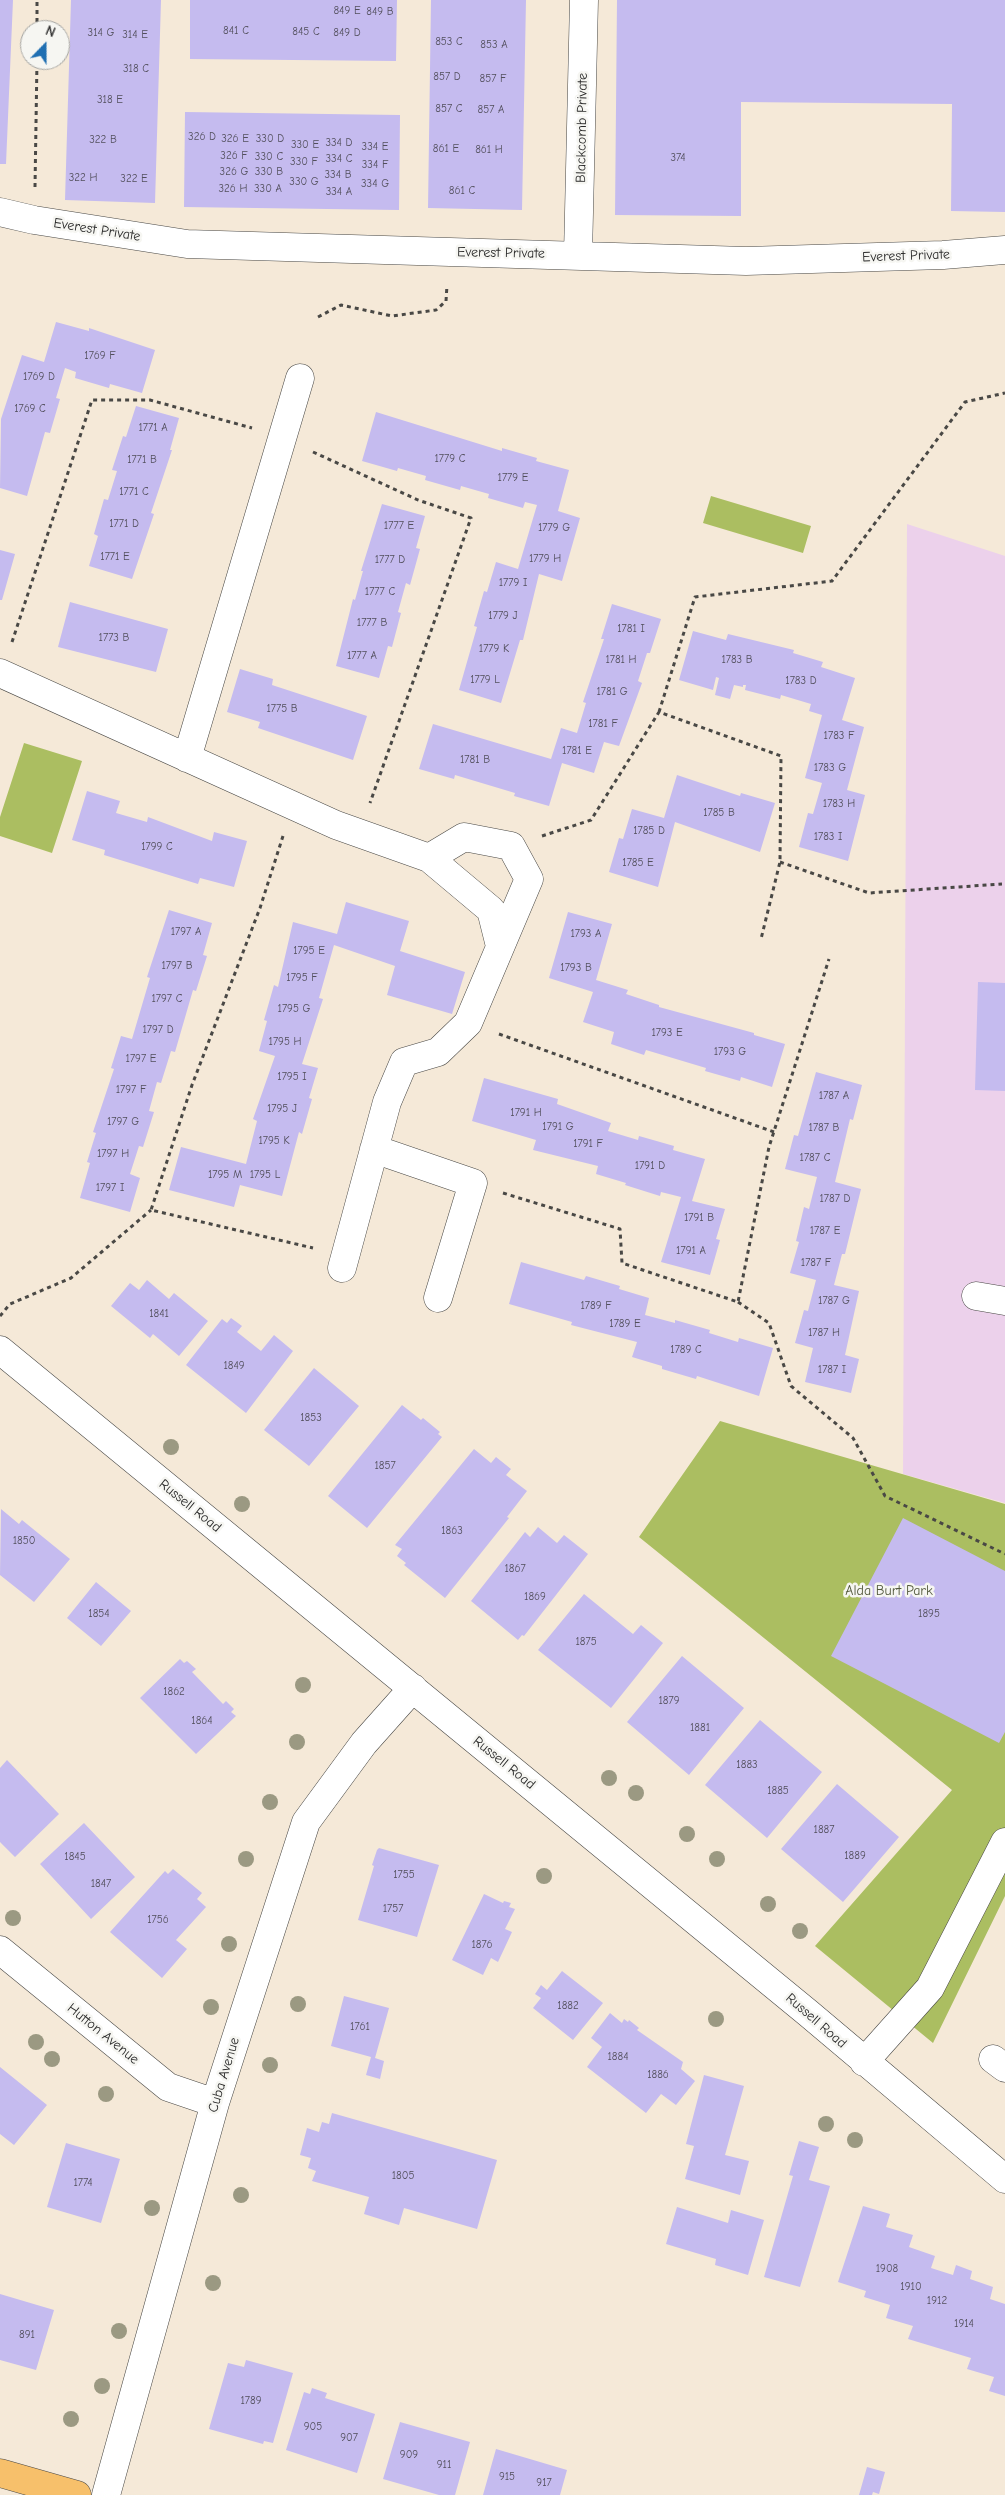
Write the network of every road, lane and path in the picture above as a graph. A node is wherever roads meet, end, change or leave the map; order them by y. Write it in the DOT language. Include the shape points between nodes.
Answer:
graph roads {
  1 [pos="37,0"];
  2 [pos="584,0"];
  3 [pos="37,20"];
  4 [pos="37,70"];
  5 [pos="0,212"];
  6 [pos="34,220"];
  7 [pos="1005,250"];
  8 [pos="448,252"];
  9 [pos="578,255"];
  10 [pos="318,316"];
  11 [pos="300,378"];
  12 [pos="1005,393"];
  13 [pos="282,437"];
  14 [pos="1,673"];
  15 [pos="659,712"];
  16 [pos="187,758"];
  17 [pos="293,806"];
  18 [pos="359,833"];
  19 [pos="510,846"];
  20 [pos="429,858"];
  21 [pos="780,862"];
  22 [pos="1002,884"];
  23 [pos="761,939"];
  24 [pos="500,946"];
  25 [pos="829,960"];
  26 [pos="468,1023"];
  27 [pos="774,1132"];
  28 [pos="374,1149"];
  29 [pos="473,1183"];
  30 [pos="151,1210"];
  31 [pos="344,1262"];
  32 [pos="976,1296"];
  33 [pos="438,1298"];
  34 [pos="1005,1301"];
  35 [pos="738,1302"];
  36 [pos="0,1316"];
  37 [pos="0,1350"];
  38 [pos="1005,1554"];
  39 [pos="413,1688"];
  40 [pos="1005,1842"];
  41 [pos="0,1950"];
  42 [pos="864,2062"];
  43 [pos="215,2104"];
  44 [pos="1005,2179"];
  45 [pos="0,2473"];
  46 [pos="77,2495"];
  47 [pos="106,2495"];
  1 -- 3 [label="path"];
  2 -- 9 [label="street, Blackcomb Private"];
  4 -- 6 [label="path"];
  5 -- 6 [label="street, Everest Private"];
  6 -- 8 [label="street, Everest Private" via="187,244"];
  7 -- 9 [label="street, Everest Private" via="746,261"];
  8 -- 9 [label="street, Everest Private"];
  8 -- 10 [label="path" via="446,301 436,310 392,316 341,306"];
  11 -- 13 [label="street"];
  12 -- 15 [label="path" via="965,402 832,582 695,597"];
  13 -- 14 [label="path" via="150,400 92,400"];
  13 -- 16 [label="street"];
  13 -- 18 [label="path" via="418,500 471,518"];
  14 -- 16 [label="street"];
  15 -- 19 [label="path" via="591,820"];
  15 -- 21 [label="path" via="781,756"];
  16 -- 17 [label="street"];
  17 -- 18 [label="street"];
  17 -- 30 [label="path" via="260,908 192,1085"];
  18 -- 20 [label="street"];
  19 -- 20 [label="street" via="464,837"];
  19 -- 24 [label="street" via="529,879"];
  20 -- 24 [label="street" via="491,910"];
  21 -- 22 [label="path" via="869,893"];
  21 -- 23 [label="path"];
  24 -- 26 [label="street"];
  25 -- 27 [label="path"];
  26 -- 27 [label="path"];
  26 -- 28 [label="street" via="438,1052 404,1062 387,1102"];
  27 -- 35 [label="path"];
  28 -- 29 [label="street"];
  28 -- 31 [label="street"];
  29 -- 33 [label="street"];
  29 -- 35 [label="path" via="620,1229 622,1263"];
  30 -- 31 [label="path"];
  30 -- 36 [label="path" via="71,1278 10,1304"];
  32 -- 34 [label="street"];
  35 -- 38 [label="path" via="769,1323 791,1386 852,1438 885,1496"];
  37 -- 39 [label="street, Russell Road"];
  39 -- 42 [label="street, Russell Road"];
  39 -- 43 [label="street, Cuba Avenue" via="364,1743 306,1822"];
  40 -- 42 [label="street" via="930,1988"];
  41 -- 43 [label="street, Hutton Avenue" via="168,2087"];
  42 -- 44 [label="street, Russell Road"];
  43 -- 47 [label="street, Cuba Avenue"];
  45 -- 46 [label="main road"];
}
